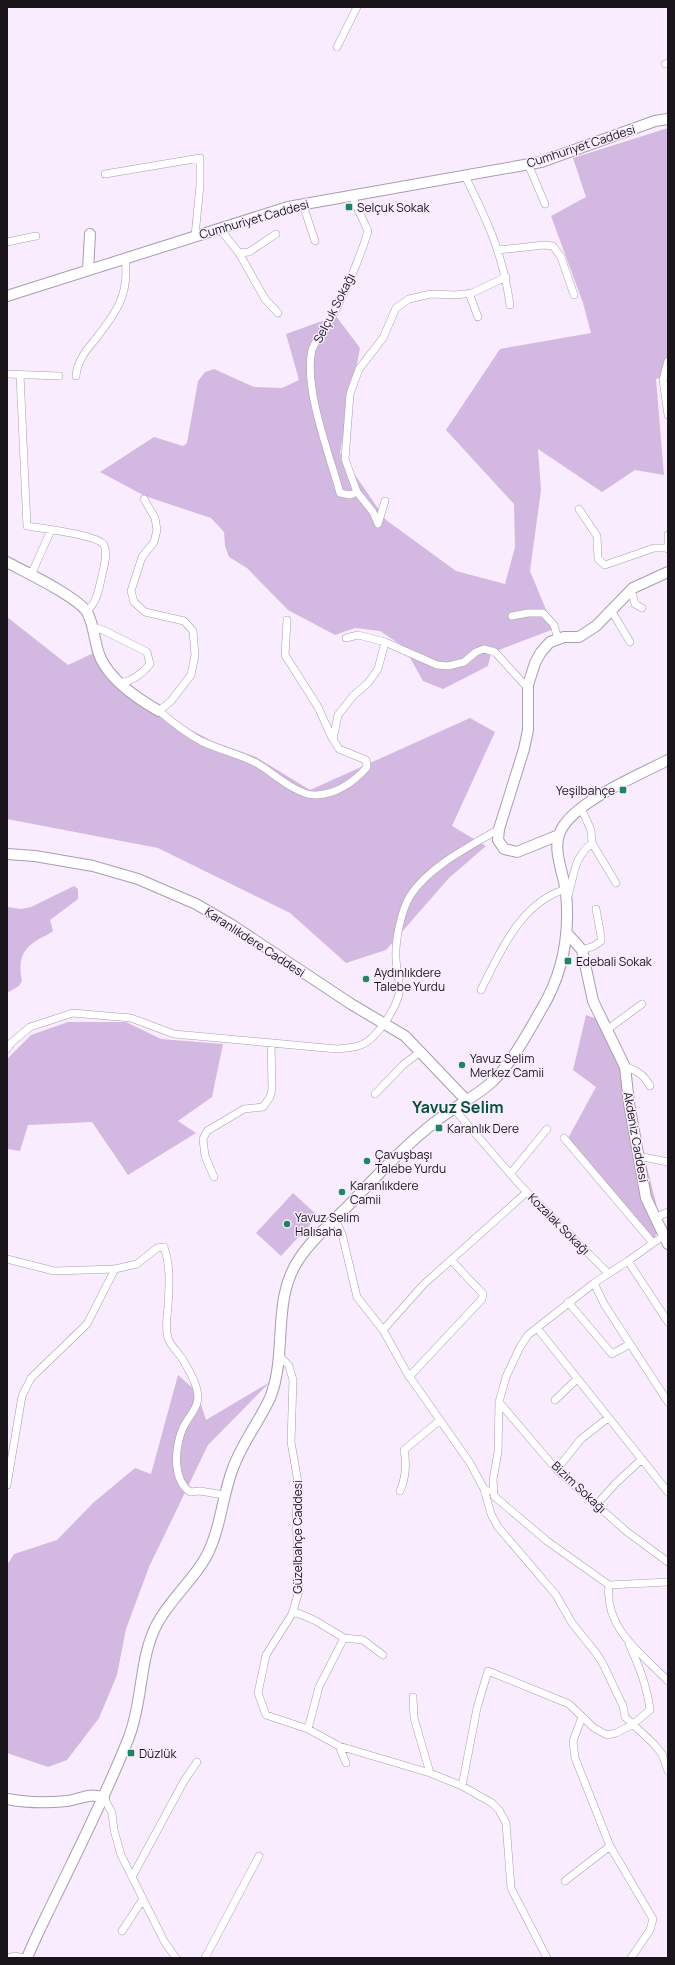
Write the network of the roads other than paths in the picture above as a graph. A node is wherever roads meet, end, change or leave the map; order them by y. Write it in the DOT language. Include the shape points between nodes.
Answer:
graph roads {
  1 [pos="357,7"];
  2 [pos="337,47"];
  3 [pos="668,119"];
  4 [pos="528,164"];
  5 [pos="105,174"];
  6 [pos="465,176"];
  7 [pos="352,196"];
  8 [pos="545,204"];
  9 [pos="303,205"];
  10 [pos="219,228"];
  11 [pos="90,234"];
  12 [pos="276,234"];
  13 [pos="36,236"];
  14 [pos="195,236"];
  15 [pos="315,240"];
  16 [pos="7,242"];
  17 [pos="498,250"];
  18 [pos="239,253"];
  19 [pos="125,258"];
  20 [pos="88,270"];
  21 [pos="506,277"];
  22 [pos="469,293"];
  23 [pos="574,294"];
  24 [pos="7,296"];
  25 [pos="510,305"];
  26 [pos="278,313"];
  27 [pos="478,317"];
  28 [pos="668,361"];
  29 [pos="7,374"];
  30 [pos="20,375"];
  31 [pos="666,375"];
  32 [pos="58,376"];
  33 [pos="76,376"];
  34 [pos="668,415"];
  35 [pos="357,492"];
  36 [pos="144,500"];
  37 [pos="385,501"];
  38 [pos="579,510"];
  39 [pos="51,530"];
  40 [pos="668,535"];
  41 [pos="668,548"];
  42 [pos="7,562"];
  43 [pos="668,572"];
  44 [pos="31,575"];
  45 [pos="631,590"];
  46 [pos="642,608"];
  47 [pos="611,610"];
  48 [pos="86,612"];
  49 [pos="512,616"];
  50 [pos="287,620"];
  51 [pos="92,628"];
  52 [pos="346,638"];
  53 [pos="558,639"];
  54 [pos="385,642"];
  55 [pos="630,642"];
  56 [pos="120,683"];
  57 [pos="528,686"];
  58 [pos="159,711"];
  59 [pos="333,738"];
  60 [pos="668,760"];
  61 [pos="581,808"];
  62 [pos="499,829"];
  63 [pos="559,835"];
  64 [pos="592,843"];
  65 [pos="7,854"];
  66 [pos="616,883"];
  67 [pos="566,894"];
  68 [pos="596,909"];
  69 [pos="566,932"];
  70 [pos="582,950"];
  71 [pos="480,990"];
  72 [pos="642,1004"];
  73 [pos="384,1022"];
  74 [pos="608,1029"];
  75 [pos="272,1043"];
  76 [pos="7,1049"];
  77 [pos="420,1052"];
  78 [pos="624,1067"];
  79 [pos="650,1086"];
  80 [pos="375,1094"];
  81 [pos="467,1101"];
  82 [pos="454,1109"];
  83 [pos="547,1129"];
  84 [pos="564,1138"];
  85 [pos="638,1156"];
  86 [pos="668,1162"];
  87 [pos="510,1174"];
  88 [pos="214,1177"];
  89 [pos="527,1192"];
  90 [pos="668,1212"];
  91 [pos="655,1218"];
  92 [pos="335,1219"];
  93 [pos="665,1240"];
  94 [pos="653,1243"];
  95 [pos="7,1259"];
  96 [pos="451,1260"];
  97 [pos="628,1261"];
  98 [pos="115,1269"];
  99 [pos="608,1274"];
  100 [pos="594,1282"];
  101 [pos="568,1302"];
  102 [pos="668,1322"];
  103 [pos="537,1328"];
  104 [pos="383,1330"];
  105 [pos="630,1344"];
  106 [pos="280,1356"];
  107 [pos="409,1377"];
  108 [pos="577,1379"];
  109 [pos="555,1400"];
  110 [pos="499,1402"];
  111 [pos="668,1402"];
  112 [pos="608,1418"];
  113 [pos="440,1420"];
  114 [pos="642,1459"];
  115 [pos="557,1469"];
  116 [pos="7,1485"];
  117 [pos="484,1489"];
  118 [pos="400,1491"];
  119 [pos="668,1492"];
  120 [pos="224,1495"];
  121 [pos="494,1496"];
  122 [pos="597,1504"];
  123 [pos="668,1562"];
  124 [pos="668,1582"];
  125 [pos="609,1585"];
  126 [pos="292,1614"];
  127 [pos="344,1638"];
  128 [pos="628,1640"];
  129 [pos="383,1655"];
  130 [pos="668,1681"];
  131 [pos="413,1697"];
  132 [pos="582,1717"];
  133 [pos="632,1725"];
  134 [pos="308,1729"];
  135 [pos="339,1746"];
  136 [pos="197,1762"];
  137 [pos="346,1763"];
  138 [pos="668,1770"];
  139 [pos="430,1773"];
  140 [pos="462,1786"];
  141 [pos="7,1798"];
  142 [pos="104,1798"];
  143 [pos="610,1846"];
  144 [pos="259,1856"];
  145 [pos="132,1877"];
  146 [pos="565,1881"];
  147 [pos="143,1899"];
  148 [pos="122,1931"];
  149 [pos="7,1958"];
  150 [pos="26,1958"];
  151 [pos="176,1958"];
  152 [pos="205,1958"];
  153 [pos="547,1958"];
  154 [pos="631,1958"];
  1 -- 2 [label="street"];
  3 -- 4 [label="street, Cumhuriyet Caddesi" via="655,121 541,162"];
  4 -- 6 [label="street, Cumhuriyet Caddesi"];
  4 -- 8 [label="street"];
  5 -- 14 [label="street" via="200,158"];
  6 -- 7 [label="street, Cumhuriyet Caddesi"];
  6 -- 17 [label="street"];
  7 -- 9 [label="street, Cumhuriyet Caddesi"];
  7 -- 35 [label="street, Selçuk Sokağı" via="368,232 330,321 313,350 310,374 340,493 350,495"];
  9 -- 10 [label="street, Cumhuriyet Caddesi" via="288,207"];
  9 -- 15 [label="street"];
  10 -- 14 [label="street, Cumhuriyet Caddesi"];
  10 -- 18 [label="street"];
  11 -- 20 [label="street"];
  12 -- 18 [label="street" via="249,252"];
  13 -- 16 [label="street"];
  14 -- 19 [label="street, Cumhuriyet Caddesi"];
  17 -- 21 [label="street"];
  17 -- 23 [label="street" via="553,246 561,257"];
  18 -- 26 [label="street" via="266,299"];
  19 -- 20 [label="street, Cumhuriyet Caddesi"];
  19 -- 33 [label="street" via="127,274 123,297 112,319 76,366"];
  20 -- 24 [label="street, Cumhuriyet Caddesi"];
  21 -- 22 [label="street"];
  21 -- 25 [label="street"];
  22 -- 27 [label="street"];
  22 -- 35 [label="street" via="431,294 409,299 396,308 383,338 358,369 350,394 344,459"];
  28 -- 31 [label="street"];
  29 -- 30 [label="street"];
  30 -- 32 [label="street"];
  30 -- 39 [label="street" via="27,526"];
  31 -- 34 [label="street"];
  35 -- 37 [label="street" via="378,524"];
  36 -- 58 [label="street" via="155,518 157,530 154,542 139,564 131,591 134,602 145,612 184,621 193,631 195,655 191,675 171,701"];
  38 -- 41 [label="street" via="597,536 598,559 606,565 654,548"];
  39 -- 44 [label="street"];
  39 -- 48 [label="street" via="86,536 101,541 105,546 106,555 94,605"];
  40 -- 41 [label="street"];
  42 -- 44 [label="street"];
  43 -- 45 [label="street"];
  44 -- 48 [label="street" via="63,592"];
  45 -- 46 [label="street" via="635,604"];
  45 -- 47 [label="street"];
  47 -- 53 [label="street" via="596,626 579,637"];
  47 -- 55 [label="street"];
  48 -- 51 [label="street"];
  49 -- 53 [label="street" via="543,613 554,624"];
  50 -- 59 [label="street" via="285,655 318,707"];
  51 -- 56 [label="street" via="101,659"];
  51 -- 56 [label="street" via="103,630 147,652 150,664 144,671 128,682"];
  52 -- 54 [label="street" via="358,635"];
  53 -- 57 [label="street" via="550,642 541,652"];
  54 -- 57 [label="street" via="437,665 448,666 464,662 484,649 495,652"];
  54 -- 59 [label="street" via="378,669 338,715"];
  56 -- 58 [label="street"];
  57 -- 62 [label="street" via="528,730"];
  58 -- 59 [label="street" via="174,724 202,741 257,763 305,794 336,792 358,778 368,767 366,760 339,749"];
  60 -- 61 [label="street"];
  61 -- 63 [label="street" via="566,822"];
  61 -- 64 [label="street" via="591,830"];
  62 -- 63 [label="street" via="498,840 504,848 517,852"];
  62 -- 73 [label="street" via="424,877 409,897 398,931 396,957 399,994"];
  63 -- 67 [label="street" via="558,854"];
  64 -- 66 [label="street"];
  64 -- 67 [label="street" via="582,852"];
  65 -- 73 [label="street, Karanlıkdere Caddesi" via="93,866 138,879 179,896 232,925 351,1004"];
  67 -- 69 [label="street"];
  67 -- 71 [label="street" via="553,893 527,914 511,933"];
  68 -- 70 [label="street" via="601,941"];
  69 -- 70 [label="street"];
  69 -- 81 [label="street" via="561,965 543,1006 502,1070"];
  70 -- 74 [label="street, Akdeniz Caddesi" via="593,1001"];
  72 -- 74 [label="street"];
  73 -- 75 [label="street" via="375,1035 360,1046 337,1048"];
  73 -- 77 [label="street, Karanlıkdere Caddesi" via="405,1036"];
  74 -- 78 [label="street, Akdeniz Caddesi"];
  75 -- 76 [label="street" via="174,1034 131,1018 73,1013 30,1027"];
  75 -- 88 [label="street" via="270,1097 263,1106 244,1109 207,1131 203,1139 205,1156"];
  77 -- 80 [label="street" via="403,1065"];
  77 -- 81 [label="street, Karanlıkdere Caddesi"];
  78 -- 79 [label="street" via="645,1076"];
  78 -- 85 [label="street, Akdeniz Caddesi"];
  81 -- 82 [label="street"];
  82 -- 87 [label="street, Kozalak Sokağı"];
  82 -- 92 [label="street" via="418,1136"];
  83 -- 87 [label="street"];
  84 -- 94 [label="street"];
  85 -- 86 [label="street"];
  85 -- 91 [label="street, Akdeniz Caddesi" via="646,1198"];
  87 -- 89 [label="street, Kozalak Sokağı"];
  89 -- 96 [label="street"];
  89 -- 99 [label="street, Kozalak Sokağı"];
  90 -- 91 [label="street"];
  91 -- 93 [label="street, Akdeniz Caddesi"];
  92 -- 104 [label="street" via="342,1234 357,1297"];
  92 -- 106 [label="street" via="305,1251 287,1282"];
  93 -- 94 [label="street"];
  94 -- 97 [label="street"];
  95 -- 98 [label="street" via="54,1271"];
  96 -- 104 [label="street" via="423,1284"];
  96 -- 107 [label="street" via="482,1294 482,1299"];
  97 -- 99 [label="street"];
  97 -- 102 [label="street"];
  98 -- 116 [label="street" via="87,1324 31,1378 22,1396"];
  98 -- 120 [label="street" via="137,1264 157,1248 164,1247 170,1271 168,1338 198,1390 198,1402 182,1429 177,1448 178,1474 184,1487 190,1492"];
  99 -- 100 [label="street"];
  100 -- 101 [label="street"];
  100 -- 105 [label="street" via="604,1304"];
  101 -- 103 [label="street"];
  101 -- 105 [label="street" via="612,1354"];
  103 -- 108 [label="street"];
  103 -- 110 [label="street" via="528,1335 520,1348 506,1377"];
  104 -- 107 [label="street"];
  105 -- 111 [label="street"];
  106 -- 120 [label="street" via="270,1397 238,1454"];
  106 -- 126 [label="street, Güzelbahçe Caddesi" via="289,1366 293,1380 291,1442 299,1488 296,1514 299,1591"];
  107 -- 113 [label="street"];
  108 -- 109 [label="street"];
  108 -- 112 [label="street"];
  110 -- 115 [label="street, Bizim Sokağı"];
  110 -- 121 [label="street"];
  112 -- 114 [label="street"];
  112 -- 115 [label="street" via="581,1439"];
  113 -- 117 [label="street" via="470,1463"];
  113 -- 118 [label="street" via="404,1450 406,1464"];
  114 -- 119 [label="street"];
  114 -- 122 [label="street"];
  115 -- 122 [label="street, Bizim Sokağı"];
  117 -- 121 [label="street"];
  117 -- 133 [label="street" via="498,1528 556,1595 572,1623 596,1653 616,1690 625,1717"];
  120 -- 142 [label="street" via="206,1558 163,1612 151,1636 132,1727"];
  121 -- 125 [label="street" via="547,1541"];
  122 -- 123 [label="street, Bizim Sokağı" via="626,1532"];
  124 -- 125 [label="street"];
  125 -- 128 [label="street" via="608,1595 614,1622"];
  126 -- 127 [label="street" via="298,1613 316,1621"];
  126 -- 134 [label="street, Güzelbahçe Caddesi" via="266,1656 258,1693 266,1715"];
  127 -- 129 [label="street" via="363,1640"];
  127 -- 134 [label="street" via="320,1687"];
  128 -- 130 [label="street"];
  128 -- 133 [label="street" via="643,1675 650,1710"];
  131 -- 139 [label="street" via="414,1718"];
  132 -- 133 [label="street" via="607,1735"];
  132 -- 140 [label="street" via="569,1704 488,1671 477,1708"];
  132 -- 143 [label="street" via="573,1741 573,1753"];
  133 -- 138 [label="street" via="654,1744 662,1754"];
  134 -- 135 [label="street"];
  135 -- 137 [label="street"];
  135 -- 139 [label="street"];
  136 -- 145 [label="street"];
  139 -- 140 [label="street"];
  140 -- 153 [label="street" via="492,1803 503,1816 507,1830 511,1888"];
  141 -- 142 [label="street" via="29,1803 68,1800 95,1794"];
  142 -- 145 [label="street" via="112,1813 121,1855"];
  142 -- 150 [label="street"];
  143 -- 146 [label="street"];
  143 -- 154 [label="street" via="653,1919 650,1930"];
  144 -- 152 [label="street"];
  145 -- 147 [label="street"];
  147 -- 148 [label="street"];
  147 -- 151 [label="street" via="164,1941"];
  149 -- 150 [label="street"];
}
